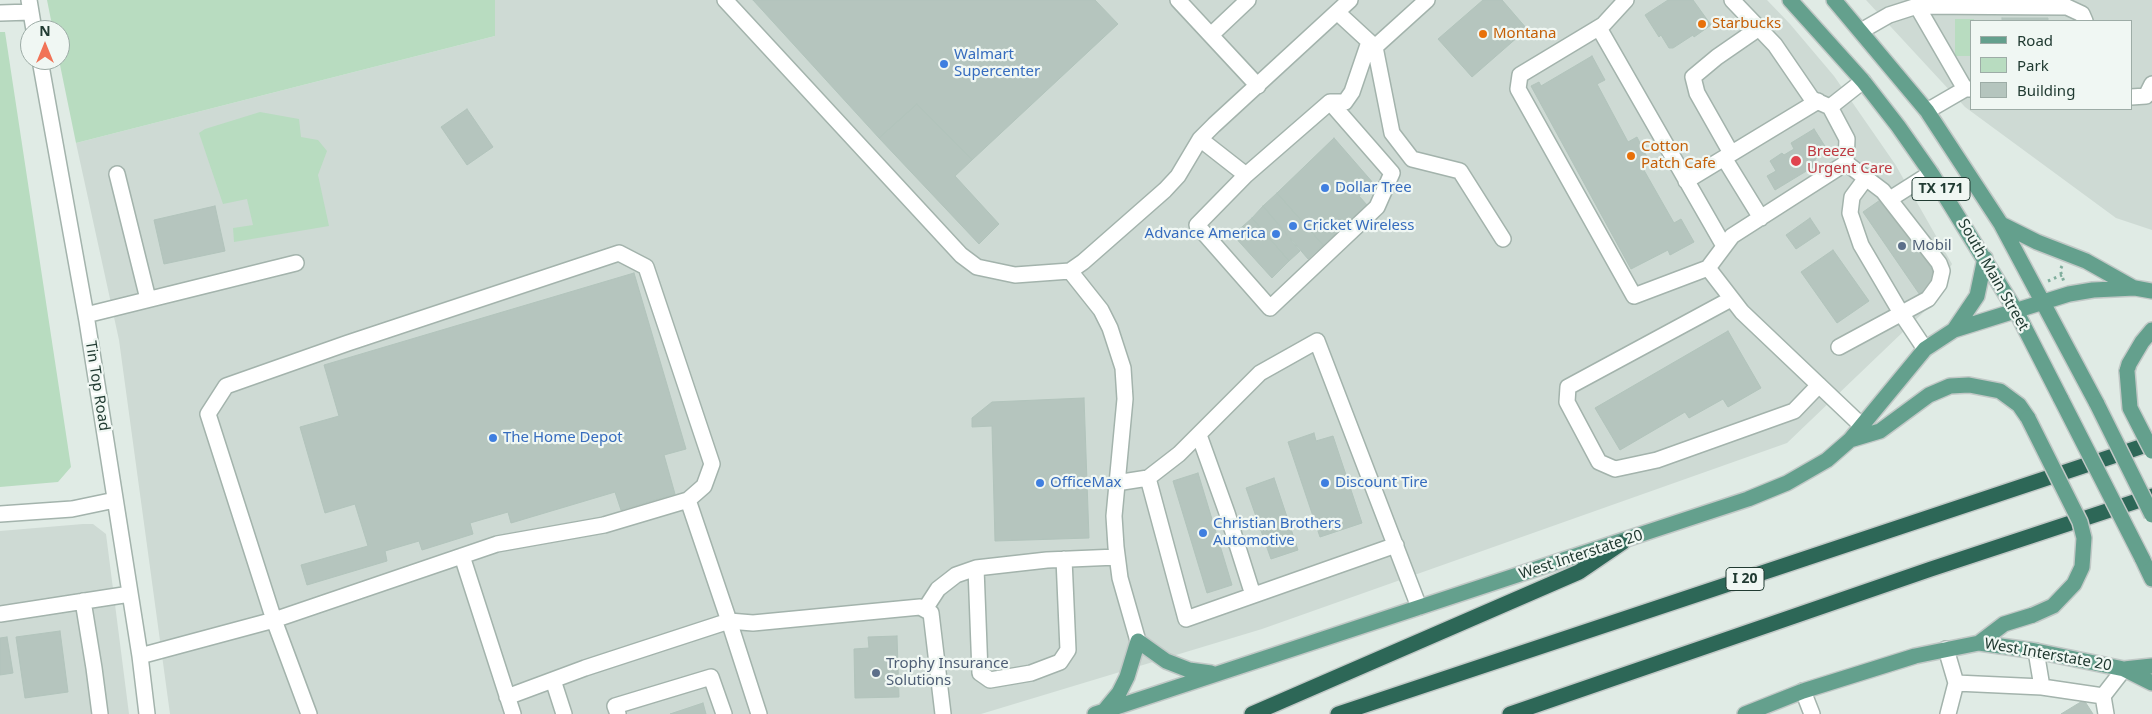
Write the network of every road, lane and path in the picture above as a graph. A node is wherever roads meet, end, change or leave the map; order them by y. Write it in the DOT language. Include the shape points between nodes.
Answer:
graph roads {
  1 [pos="725,0"];
  2 [pos="1178,0"];
  3 [pos="1248,0"];
  4 [pos="1350,0"];
  5 [pos="1427,0"];
  6 [pos="1626,0"];
  7 [pos="1732,0"];
  8 [pos="1790,0"];
  9 [pos="1834,0"];
  10 [pos="30,6"];
  11 [pos="1917,6"];
  12 [pos="1937,6"];
  13 [pos="1337,12"];
  14 [pos="0,13"];
  15 [pos="32,20"];
  16 [pos="2072,20"];
  17 [pos="2085,20"];
  18 [pos="1599,28"];
  19 [pos="1760,28"];
  20 [pos="1861,31"];
  21 [pos="1211,35"];
  22 [pos="1372,45"];
  23 [pos="42,70"];
  24 [pos="1863,81"];
  25 [pos="1258,86"];
  26 [pos="1968,89"];
  27 [pos="2150,94"];
  28 [pos="2132,97"];
  29 [pos="1330,102"];
  30 [pos="1824,104"];
  31 [pos="1927,110"];
  32 [pos="1200,139"];
  33 [pos="1728,156"];
  34 [pos="1846,163"];
  35 [pos="1931,173"];
  36 [pos="117,174"];
  37 [pos="1246,175"];
  38 [pos="1866,178"];
  39 [pos="1686,181"];
  40 [pos="1890,199"];
  41 [pos="1761,218"];
  42 [pos="2001,224"];
  43 [pos="1503,238"];
  44 [pos="1724,246"];
  45 [pos="1985,258"];
  46 [pos="296,263"];
  47 [pos="2062,266"];
  48 [pos="1708,268"];
  49 [pos="1070,271"];
  50 [pos="2062,275"];
  51 [pos="2048,281"];
  52 [pos="2065,282"];
  53 [pos="2135,288"];
  54 [pos="2152,291"];
  55 [pos="148,299"];
  56 [pos="1731,299"];
  57 [pos="2042,301"];
  58 [pos="2016,311"];
  59 [pos="1901,313"];
  60 [pos="86,315"];
  61 [pos="1954,330"];
  62 [pos="2152,330"];
  63 [pos="1839,347"];
  64 [pos="1925,350"];
  65 [pos="1818,385"];
  66 [pos="1862,426"];
  67 [pos="1199,434"];
  68 [pos="1850,440"];
  69 [pos="2152,444"];
  70 [pos="2152,451"];
  71 [pos="1148,478"];
  72 [pos="1116,483"];
  73 [pos="2152,496"];
  74 [pos="115,500"];
  75 [pos="688,500"];
  76 [pos="0,514"];
  77 [pos="2152,515"];
  78 [pos="1622,542"];
  79 [pos="1396,545"];
  80 [pos="462,556"];
  81 [pos="1117,557"];
  82 [pos="1064,559"];
  83 [pos="976,568"];
  84 [pos="2150,575"];
  85 [pos="130,594"];
  86 [pos="1253,595"];
  87 [pos="83,602"];
  88 [pos="1419,607"];
  89 [pos="925,609"];
  90 [pos="0,614"];
  91 [pos="274,620"];
  92 [pos="729,621"];
  93 [pos="1138,641"];
  94 [pos="1979,643"];
  95 [pos="1946,649"];
  96 [pos="2036,652"];
  97 [pos="140,656"];
  98 [pos="2152,666"];
  99 [pos="2124,669"];
  100 [pos="1215,674"];
  101 [pos="552,680"];
  102 [pos="1956,683"];
  103 [pos="2152,683"];
  104 [pos="2042,687"];
  105 [pos="1803,691"];
  106 [pos="2103,696"];
  107 [pos="507,697"];
  108 [pos="1099,712"];
  109 [pos="100,714"];
  110 [pos="147,714"];
  111 [pos="309,714"];
  112 [pos="513,714"];
  113 [pos="564,714"];
  114 [pos="618,714"];
  115 [pos="724,714"];
  116 [pos="758,714"];
  117 [pos="943,714"];
  118 [pos="1252,714"];
  119 [pos="1338,714"];
  120 [pos="1510,714"];
  121 [pos="1745,714"];
  122 [pos="1812,714"];
  123 [pos="1948,714"];
  124 [pos="2106,714"];
  1 -- 49 [label="street" via="962,255 977,266 1015,275"];
  2 -- 21 [label="street"];
  3 -- 21 [label="street"];
  4 -- 13 [label="street"];
  5 -- 22 [label="street"];
  6 -- 18 [label="street"];
  7 -- 19 [label="street"];
  8 -- 24 [label="main road, South Main Street / TX 171"];
  9 -- 20 [label="main road, South Main Street / TX 171"];
  10 -- 14 [label="street"];
  10 -- 15 [label="street"];
  11 -- 12 [label="street"];
  11 -- 20 [label="street" via="1889,14"];
  11 -- 26 [label="street"];
  12 -- 16 [label="street" via="1949,12 2062,13"];
  12 -- 17 [label="street" via="2067,7 2082,14"];
  13 -- 22 [label="street"];
  13 -- 25 [label="street"];
  18 -- 39 [label="street"];
  18 -- 48 [label="street" via="1520,76 1518,89 1634,296"];
  19 -- 30 [label="street" via="1812,98"];
  19 -- 33 [label="street" via="1693,76 1696,93"];
  20 -- 31 [label="main road, South Main Street / TX 171"];
  21 -- 25 [label="street"];
  22 -- 29 [label="street" via="1352,92 1344,102"];
  22 -- 43 [label="street" via="1392,133 1412,159 1460,171"];
  23 -- 60 [label="street, Tin Top Road"];
  24 -- 30 [label="street"];
  24 -- 35 [label="main road, South Main Street / TX 171"];
  25 -- 32 [label="street"];
  26 -- 31 [label="street"];
  27 -- 28 [label="street"];
  29 -- 37 [label="street"];
  29 -- 37 [label="street" via="1392,173 1377,207 1270,308 1197,225"];
  30 -- 33 [label="street"];
  30 -- 34 [label="street" via="1846,138"];
  31 -- 42 [label="main road, South Main Street / TX 171"];
  32 -- 37 [label="street"];
  32 -- 49 [label="street" via="1178,176 1165,190"];
  33 -- 39 [label="street"];
  33 -- 41 [label="street"];
  34 -- 38 [label="street"];
  34 -- 41 [label="street"];
  35 -- 40 [label="street"];
  35 -- 45 [label="main road, South Main Street / TX 171"];
  36 -- 55 [label="street"];
  38 -- 40 [label="street"];
  38 -- 59 [label="street" via="1852,197 1850,213 1861,245"];
  39 -- 44 [label="street"];
  40 -- 59 [label="street" via="1942,271 1939,284 1928,299"];
  41 -- 44 [label="street" via="1732,236"];
  42 -- 53 [label="main road" via="2086,261"];
  42 -- 57 [label="main road, South Main Street / TX 171"];
  44 -- 48 [label="street"];
  45 -- 58 [label="main road, South Main Street / TX 171"];
  45 -- 61 [label="main road" via="1977,296"];
  46 -- 55 [label="street"];
  47 -- 50 [label="path"];
  48 -- 56 [label="street"];
  49 -- 72 [label="street" via="1101,310 1123,368 1125,399"];
  50 -- 51 [label="path"];
  50 -- 52 [label="path"];
  53 -- 54 [label="main road"];
  53 -- 57 [label="main road, West Interstate 20" via="2093,290"];
  55 -- 60 [label="street"];
  56 -- 65 [label="street"];
  56 -- 65 [label="street" via="1568,387 1567,402 1599,462 1615,469 1656,460 1794,411"];
  57 -- 58 [label="main road, West Interstate 20"];
  57 -- 77 [label="main road, South Main Street / TX 171, bridge"];
  58 -- 61 [label="main road, West Interstate 20"];
  58 -- 84 [label="main road, South Main Street / TX 171, bridge"];
  59 -- 63 [label="street"];
  59 -- 64 [label="street"];
  60 -- 74 [label="street, Tin Top Road"];
  61 -- 64 [label="main road, West Interstate 20"];
  62 -- 70 [label="main road, bridge" via="2127,371 2130,408"];
  64 -- 66 [label="main road, West Interstate 20"];
  65 -- 66 [label="street"];
  66 -- 68 [label="main road, West Interstate 20"];
  67 -- 71 [label="street"];
  67 -- 79 [label="street" via="1260,372 1317,341"];
  67 -- 86 [label="street"];
  68 -- 78 [label="main road, West Interstate 20" via="1827,460 1788,483"];
  68 -- 94 [label="main road, bridge" via="1880,431 1929,395 1950,386 1969,385 2000,391 2019,405 2028,418 2080,522 2084,538 2082,567 2074,584 2053,606 2004,624"];
  69 -- 119 [label="highway, I 20"];
  71 -- 72 [label="street"];
  71 -- 86 [label="street" via="1186,619"];
  72 -- 81 [label="street"];
  73 -- 120 [label="highway" via="1931,568"];
  74 -- 76 [label="street" via="72,509"];
  74 -- 85 [label="street, Tin Top Road"];
  75 -- 80 [label="street" via="604,525 497,544"];
  75 -- 91 [label="street" via="704,486 712,464 707,446 646,267 619,254 226,386 208,414"];
  75 -- 92 [label="street"];
  78 -- 88 [label="main road, West Interstate 20"];
  78 -- 118 [label="highway" via="1579,572"];
  79 -- 86 [label="street"];
  79 -- 88 [label="street"];
  80 -- 91 [label="street"];
  80 -- 107 [label="street"];
  81 -- 82 [label="street"];
  81 -- 93 [label="street"];
  82 -- 83 [label="street"];
  82 -- 83 [label="street" via="1068,650 1060,662 1031,674 990,680 980,673"];
  83 -- 89 [label="street" via="956,575 938,589"];
  85 -- 87 [label="street"];
  85 -- 97 [label="street, Tin Top Road"];
  87 -- 90 [label="street"];
  87 -- 109 [label="street"];
  88 -- 100 [label="main road, West Interstate 20"];
  89 -- 92 [label="street" via="838,614 753,624"];
  89 -- 117 [label="street" via="931,613"];
  91 -- 97 [label="street"];
  91 -- 111 [label="street"];
  92 -- 101 [label="street"];
  92 -- 116 [label="street"];
  93 -- 100 [label="main road" via="1166,661 1189,670"];
  93 -- 108 [label="main road" via="1119,693"];
  94 -- 95 [label="main road, West Interstate 20"];
  94 -- 96 [label="main road, West Interstate 20"];
  95 -- 102 [label="street"];
  95 -- 105 [label="main road, West Interstate 20"];
  96 -- 99 [label="main road, West Interstate 20"];
  96 -- 104 [label="street"];
  97 -- 110 [label="street, Tin Top Road"];
  98 -- 99 [label="main road, West Interstate 20"];
  99 -- 103 [label="main road"];
  99 -- 106 [label="street"];
  100 -- 108 [label="main road, West Interstate 20"];
  101 -- 107 [label="street"];
  101 -- 113 [label="street"];
  102 -- 104 [label="street"];
  102 -- 123 [label="street"];
  104 -- 106 [label="street"];
  105 -- 121 [label="main road, West Interstate 20"];
  105 -- 122 [label="street"];
  106 -- 124 [label="street"];
  107 -- 112 [label="street"];
  114 -- 115 [label="street" via="615,706 711,677"];
}
